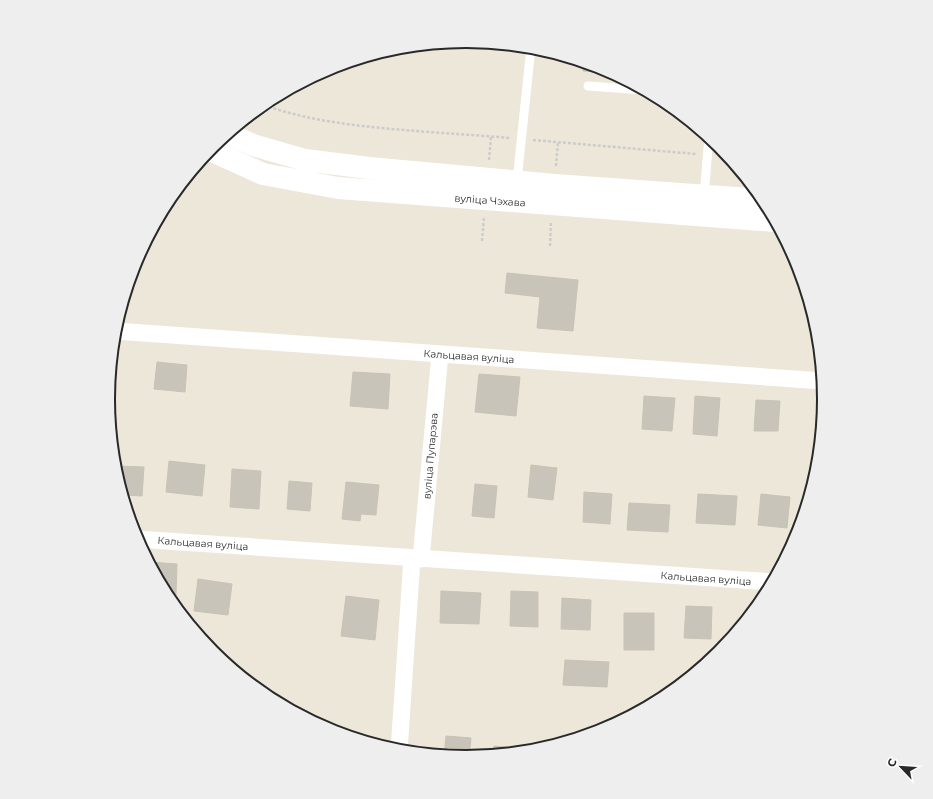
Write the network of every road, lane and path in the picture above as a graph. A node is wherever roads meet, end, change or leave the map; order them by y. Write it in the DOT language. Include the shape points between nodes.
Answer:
graph roads {
  1 [pos="530,54"];
  2 [pos="588,86"];
  3 [pos="631,89"];
  4 [pos="271,107"];
  5 [pos="233,136"];
  6 [pos="491,137"];
  7 [pos="522,139"];
  8 [pos="558,142"];
  9 [pos="709,145"];
  10 [pos="216,153"];
  11 [pos="708,155"];
  12 [pos="719,156"];
  13 [pos="489,160"];
  14 [pos="556,168"];
  15 [pos="517,181"];
  16 [pos="704,196"];
  17 [pos="755,199"];
  18 [pos="484,212"];
  19 [pos="552,218"];
  20 [pos="769,220"];
  21 [pos="482,241"];
  22 [pos="550,246"];
  23 [pos="122,331"];
  24 [pos="440,354"];
  25 [pos="817,381"];
  26 [pos="144,540"];
  27 [pos="416,558"];
  28 [pos="767,582"];
  29 [pos="400,744"];
  1 -- 7 [label="lane"];
  2 -- 3 [label="lane"];
  4 -- 6 [label="path" via="287,113 346,124"];
  5 -- 15 [label="main road, вуліца Чэхава" via="253,145 305,160"];
  6 -- 7 [label="path"];
  6 -- 13 [label="path"];
  7 -- 8 [label="path"];
  7 -- 15 [label="lane"];
  8 -- 11 [label="path"];
  8 -- 14 [label="path"];
  9 -- 11 [label="lane"];
  10 -- 20 [label="main road, вуліца Чэхава" via="263,174 338,188"];
  11 -- 12 [label="path"];
  11 -- 16 [label="lane"];
  15 -- 16 [label="main road, вуліца Чэхава"];
  16 -- 17 [label="main road, вуліца Чэхава"];
  18 -- 21 [label="path"];
  19 -- 22 [label="path"];
  23 -- 24 [label="street, Кальцавая вуліца"];
  24 -- 25 [label="street, Кальцавая вуліца"];
  24 -- 27 [label="street, вуліца Пупарэва"];
  26 -- 27 [label="street, Кальцавая вуліца"];
  27 -- 28 [label="street, Кальцавая вуліца"];
  27 -- 29 [label="street, вуліца Пупарэва"];
}
